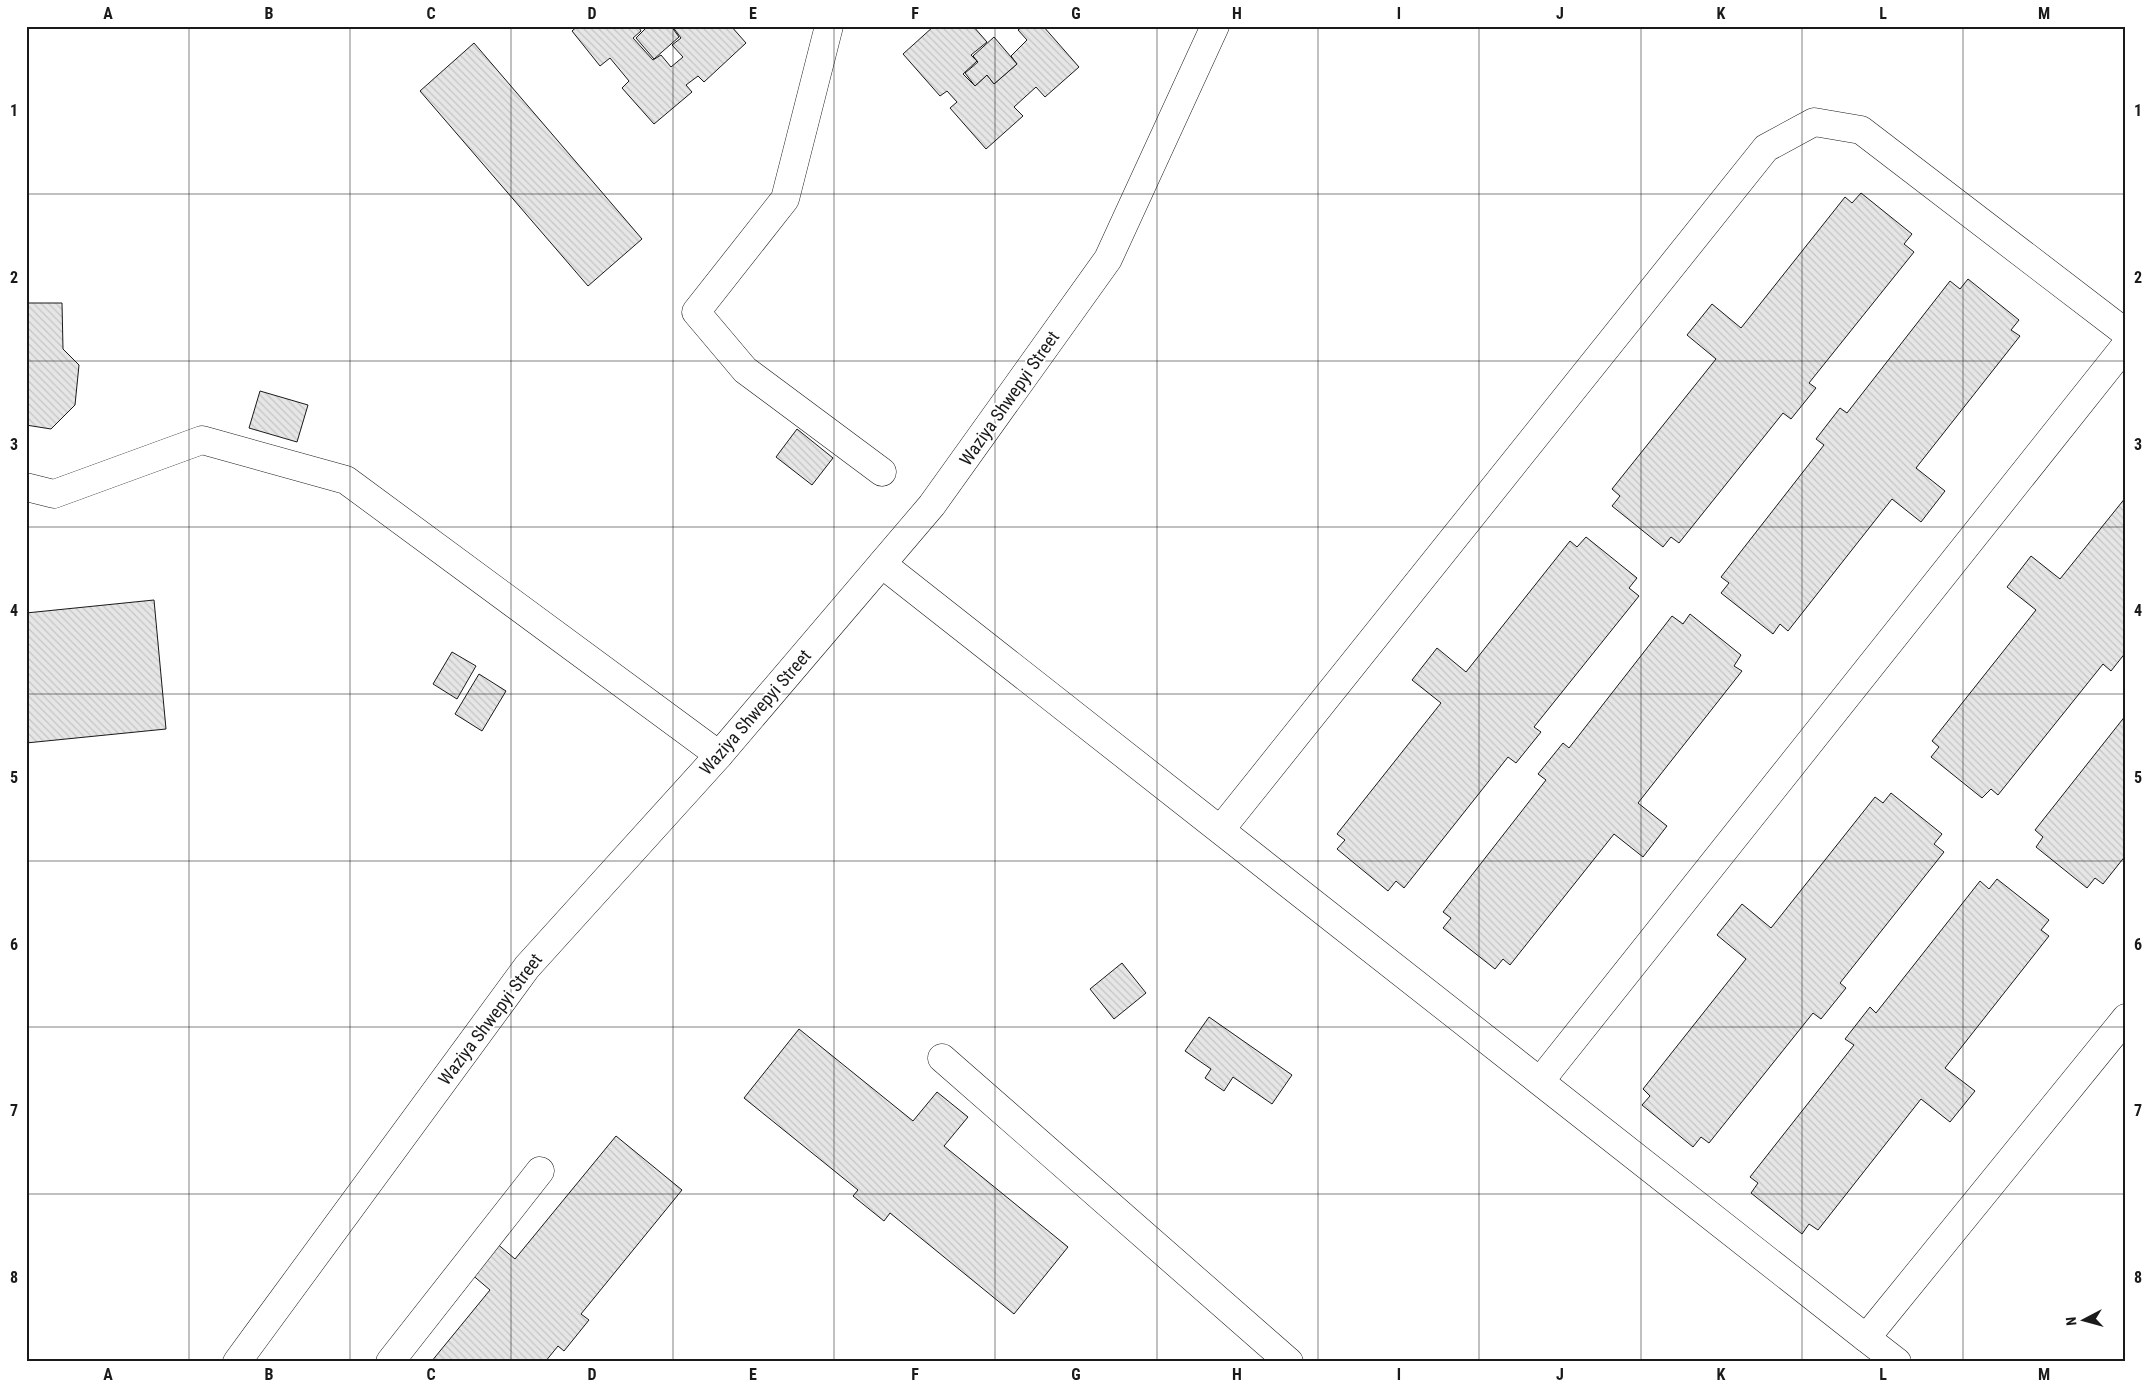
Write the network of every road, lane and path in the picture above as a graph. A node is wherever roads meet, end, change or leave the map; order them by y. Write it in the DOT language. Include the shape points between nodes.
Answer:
graph roads {
  1 [pos="829,26"];
  2 [pos="1215,26"];
  3 [pos="2126,333"];
  4 [pos="2126,345"];
  5 [pos="882,472"];
  6 [pos="26,487"];
  7 [pos="882,564"];
  8 [pos="719,755"];
  9 [pos="1221,829"];
  10 [pos="2126,1018"];
  11 [pos="942,1058"];
  12 [pos="1541,1080"];
  13 [pos="540,1171"];
  14 [pos="1866,1338"];
  15 [pos="236,1362"];
  16 [pos="390,1362"];
  17 [pos="1289,1362"];
  18 [pos="1897,1362"];
  1 -- 5 [label="street" via="785,199 696,312 745,370"];
  2 -- 7 [label="street, Waziya Shwepyi Street" via="1108,259 932,505"];
  3 -- 9 [label="street" via="1861,130 1814,122 1766,148"];
  4 -- 12 [label="street"];
  6 -- 8 [label="street" via="54,494 202,440 346,480"];
  7 -- 8 [label="street, Waziya Shwepyi Street"];
  7 -- 9 [label="street"];
  8 -- 15 [label="street, Waziya Shwepyi Street" via="527,967"];
  9 -- 12 [label="street"];
  10 -- 14 [label="street"];
  11 -- 17 [label="street"];
  12 -- 14 [label="street"];
  13 -- 16 [label="street"];
  14 -- 18 [label="street"];
}
